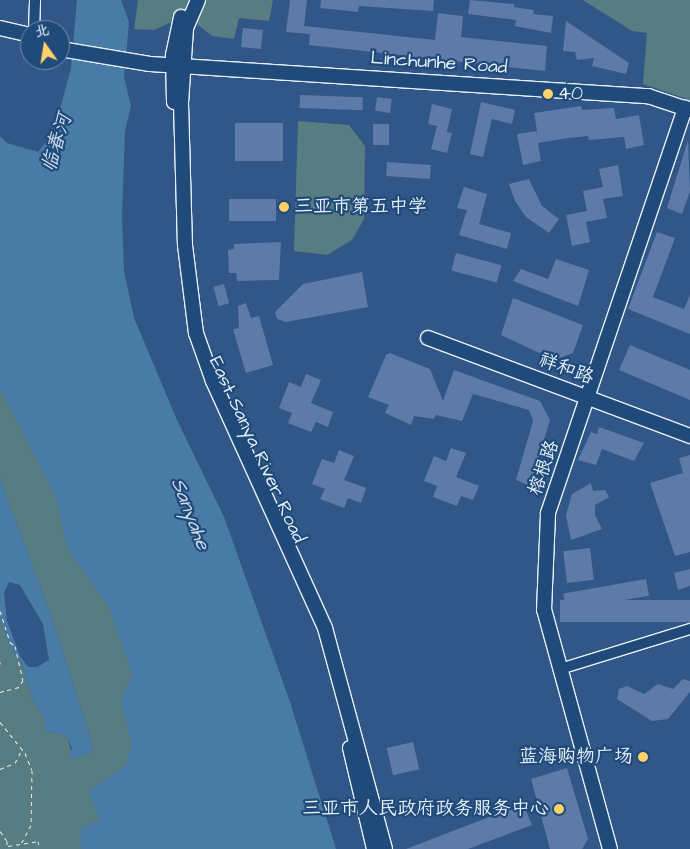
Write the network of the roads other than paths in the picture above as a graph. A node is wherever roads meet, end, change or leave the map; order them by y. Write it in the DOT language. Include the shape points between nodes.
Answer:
graph roads {
  1 [pos="35,0"];
  2 [pos="188,0"];
  3 [pos="198,0"];
  4 [pos="34,20"];
  5 [pos="182,27"];
  6 [pos="0,28"];
  7 [pos="20,33"];
  8 [pos="0,37"];
  9 [pos="20,42"];
  10 [pos="70,43"];
  11 [pos="70,50"];
  12 [pos="132,57"];
  13 [pos="176,61"];
  14 [pos="687,109"];
  15 [pos="428,338"];
  16 [pos="588,398"];
  17 [pos="690,436"];
  18 [pos="690,629"];
  19 [pos="560,669"];
  20 [pos="374,849"];
  21 [pos="385,849"];
  22 [pos="610,849"];
  1 -- 4 [label="street"];
  2 -- 5 [label="main road"];
  3 -- 5 [label="main road"];
  5 -- 13 [label="main road"];
  6 -- 7 [label="main road"];
  8 -- 9 [label="main road"];
  10 -- 12 [label="main road"];
  11 -- 12 [label="main road"];
  12 -- 13 [label="main road, Linchunhe Road"];
  13 -- 14 [label="main road, Linchunhe Road" via="648,96"];
  13 -- 20 [label="main road, East Sanya River Road" via="178,274 188,337 202,378 313,617"];
  13 -- 21 [label="main road, East Sanya River Road" via="188,288 196,333 213,381 325,628"];
  14 -- 16 [label="main road, 榕根路"];
  15 -- 16 [label="main road, 祥和路"];
  16 -- 17 [label="main road, 祥和路"];
  16 -- 19 [label="main road, 榕根路" via="548,513 544,610"];
  18 -- 19 [label="street"];
  19 -- 22 [label="main road, 榕根路"];
}
